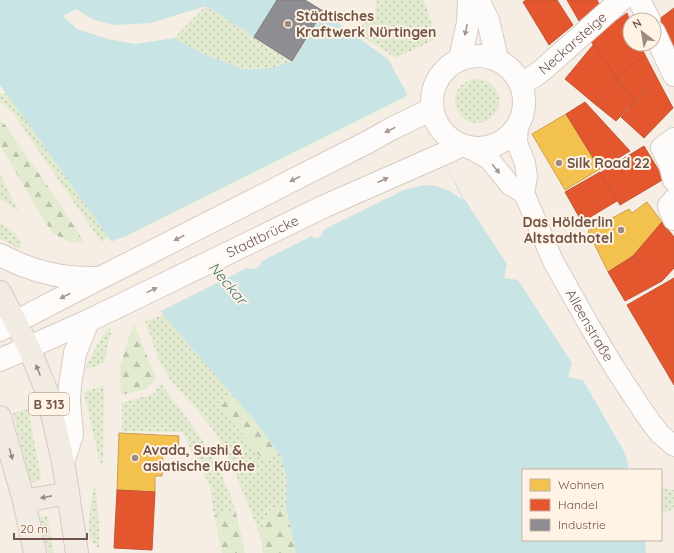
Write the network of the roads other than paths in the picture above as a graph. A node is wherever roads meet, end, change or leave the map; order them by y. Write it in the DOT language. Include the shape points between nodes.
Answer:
graph roads {
  1 [pos="469,0"];
  2 [pos="478,0"];
  3 [pos="621,0"];
  4 [pos="639,0"];
  5 [pos="645,12"];
  6 [pos="662,49"];
  7 [pos="460,59"];
  8 [pos="497,59"];
  9 [pos="674,75"];
  10 [pos="521,84"];
  11 [pos="429,111"];
  12 [pos="518,125"];
  13 [pos="668,144"];
  14 [pos="459,148"];
  15 [pos="674,180"];
  16 [pos="524,193"];
  17 [pos="674,200"];
  18 [pos="674,219"];
  19 [pos="0,255"];
  20 [pos="100,278"];
  21 [pos="0,292"];
  22 [pos="88,321"];
  23 [pos="8,326"];
  24 [pos="29,348"];
  25 [pos="0,360"];
  26 [pos="0,417"];
  27 [pos="674,446"];
  28 [pos="62,462"];
  29 [pos="68,493"];
  30 [pos="24,501"];
  31 [pos="35,553"];
  32 [pos="77,553"];
  1 -- 7 [label="street, one-way" via="468,22"];
  2 -- 8 [label="street" via="488,20"];
  3 -- 10 [label="street, Neckarsteige" via="547,66"];
  4 -- 5 [label="street"];
  6 -- 9 [label="street"];
  7 -- 8 [label="street" via="478,55"];
  7 -- 11 [label="street" via="447,67 437,79"];
  8 -- 10 [label="street" via="511,69"];
  10 -- 12 [label="street" via="524,105"];
  11 -- 14 [label="street" via="447,137"];
  11 -- 20 [label="street, one-way"];
  12 -- 14 [label="street" via="505,140 487,148"];
  12 -- 16 [label="street, Alleenstraße" via="517,144 527,177"];
  13 -- 15 [label="street"];
  14 -- 16 [label="street, one-way" via="489,160 510,185"];
  22 -- 14 [label="street, Stadtbrücke, one-way" via="325,206"];
  16 -- 27 [label="street, Alleenstraße" via="553,261 589,325 645,414 659,433"];
  17 -- 18 [label="street" via="669,206"];
  19 -- 20 [label="street" via="46,273"];
  20 -- 23 [label="street, one-way"];
  21 -- 23 [label="main road, B 313"];
  22 -- 24 [label="street, Stadtbrücke"];
  22 -- 28 [label="street" via="75,353 69,401 72,434"];
  23 -- 24 [label="main road, B 313"];
  24 -- 25 [label="street, Stadtbrücke"];
  28 -- 24 [label="main road, B 313, one-way" via="47,392"];
  26 -- 30 [label="main road, one-way"];
  28 -- 29 [label="main road, B 313"];
  29 -- 30 [label="main road, one-way"];
  29 -- 32 [label="main road, B 313"];
  30 -- 31 [label="main road"];
}
